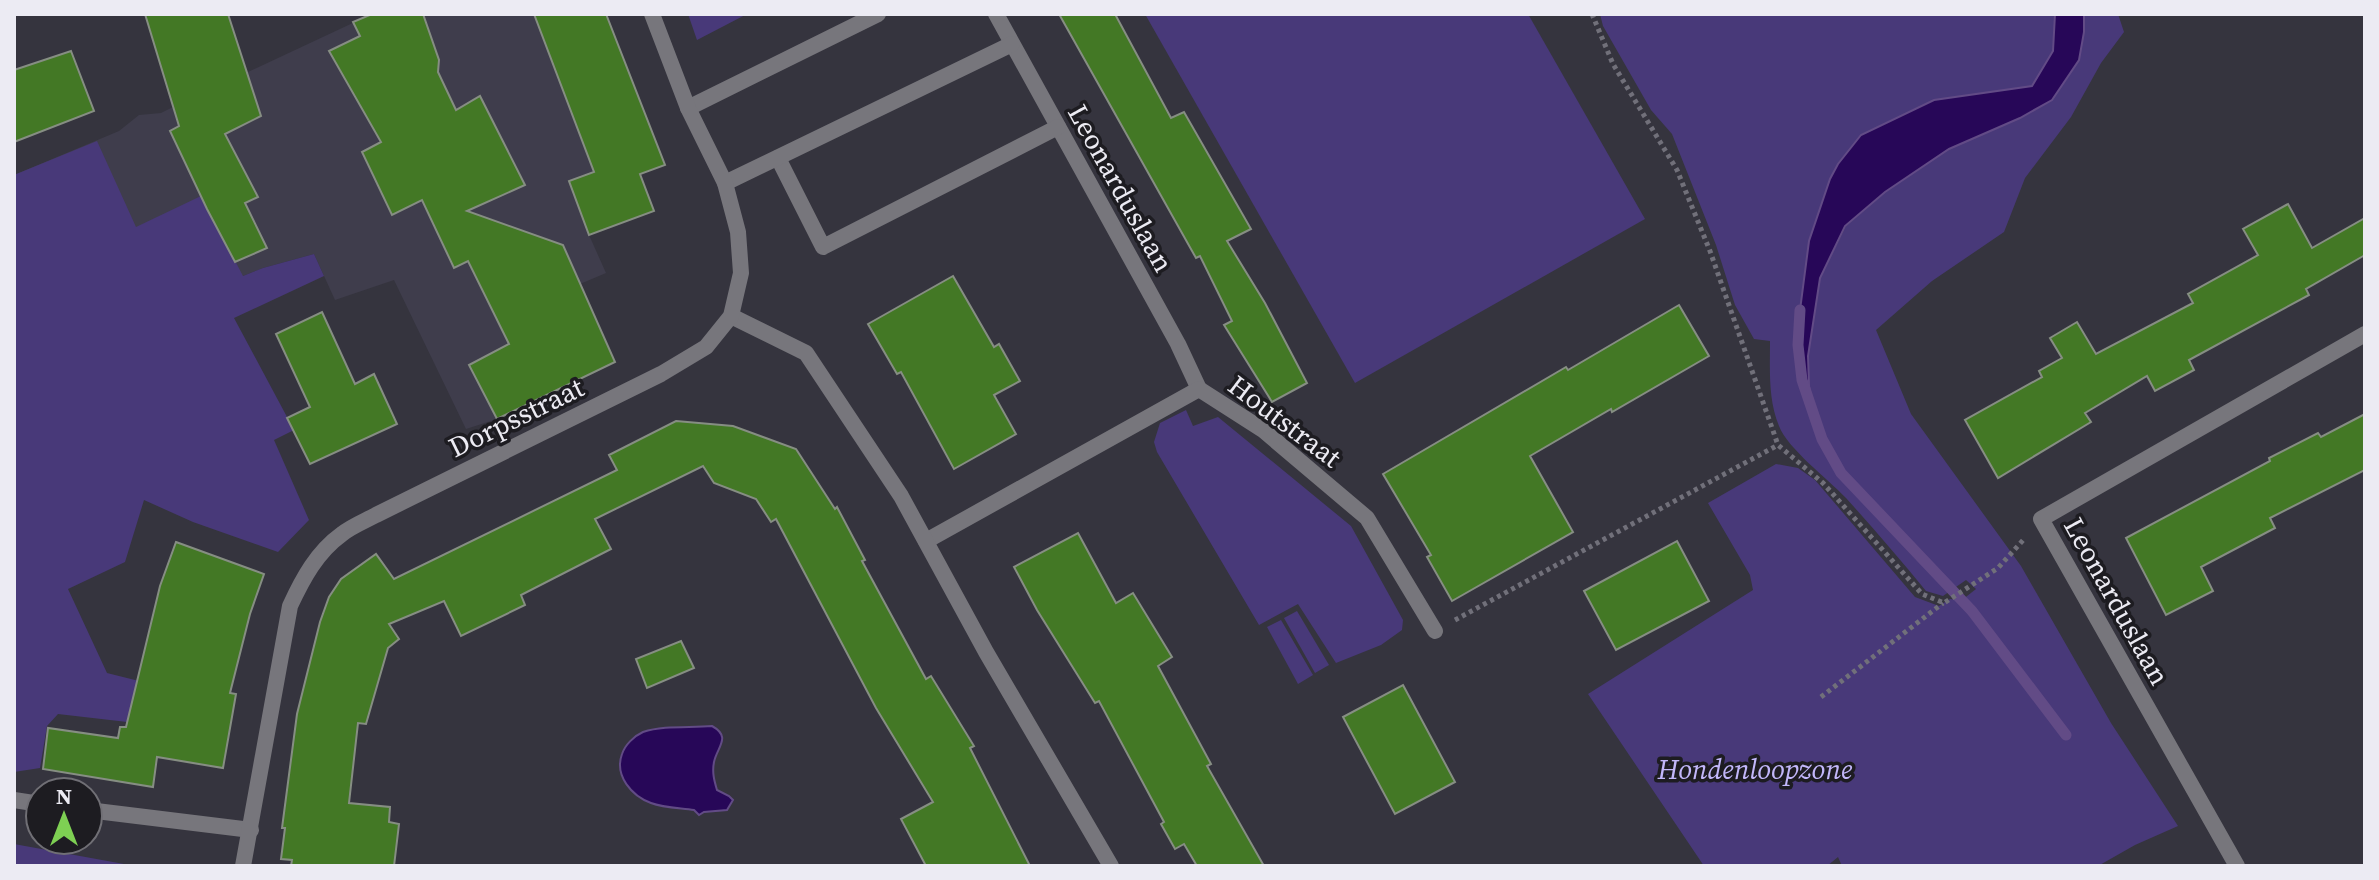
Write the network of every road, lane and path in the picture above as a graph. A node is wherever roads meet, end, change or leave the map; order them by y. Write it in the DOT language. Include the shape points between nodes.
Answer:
graph roads {
  1 [pos="652,14"];
  2 [pos="878,14"];
  3 [pos="996,14"];
  4 [pos="1592,14"];
  5 [pos="1012,44"];
  6 [pos="688,108"];
  7 [pos="1058,127"];
  8 [pos="778,158"];
  9 [pos="725,183"];
  10 [pos="731,316"];
  11 [pos="2365,334"];
  12 [pos="1199,389"];
  13 [pos="1778,445"];
  14 [pos="2041,519"];
  15 [pos="926,541"];
  16 [pos="1947,601"];
  17 [pos="1435,631"];
  18 [pos="1821,697"];
  19 [pos="104,812"];
  20 [pos="251,830"];
  21 [pos="243,866"];
  22 [pos="1111,866"];
  23 [pos="2237,866"];
  1 -- 6 [label="street, Dorpsstraat"];
  2 -- 6 [label="street"];
  3 -- 5 [label="street, Leonarduslaan"];
  4 -- 13 [label="path" via="1613,64 1677,170"];
  5 -- 7 [label="street, Leonarduslaan"];
  5 -- 8 [label="street"];
  6 -- 9 [label="street, Dorpsstraat"];
  7 -- 8 [label="street" via="823,247"];
  7 -- 12 [label="street, Leonarduslaan"];
  8 -- 9 [label="street"];
  9 -- 10 [label="street, Dorpsstraat" via="738,232 741,273"];
  10 -- 15 [label="street" via="806,353"];
  10 -- 20 [label="street, Dorpsstraat" via="706,347 661,374 376,515 342,534 316,558 290,606"];
  11 -- 14 [label="street, Leonarduslaan"];
  12 -- 15 [label="street, Houtstraat"];
  12 -- 17 [label="street, Houtstraat" via="1263,430 1367,518"];
  13 -- 16 [label="path" via="1823,483 1922,594"];
  13 -- 17 [label="path"];
  14 -- 16 [label="path" via="1998,568"];
  14 -- 23 [label="street, Leonarduslaan"];
  15 -- 22 [label="street"];
  16 -- 18 [label="path"];
  19 -- 20 [label="street"];
  20 -- 21 [label="street, Dorpsstraat"];
}
